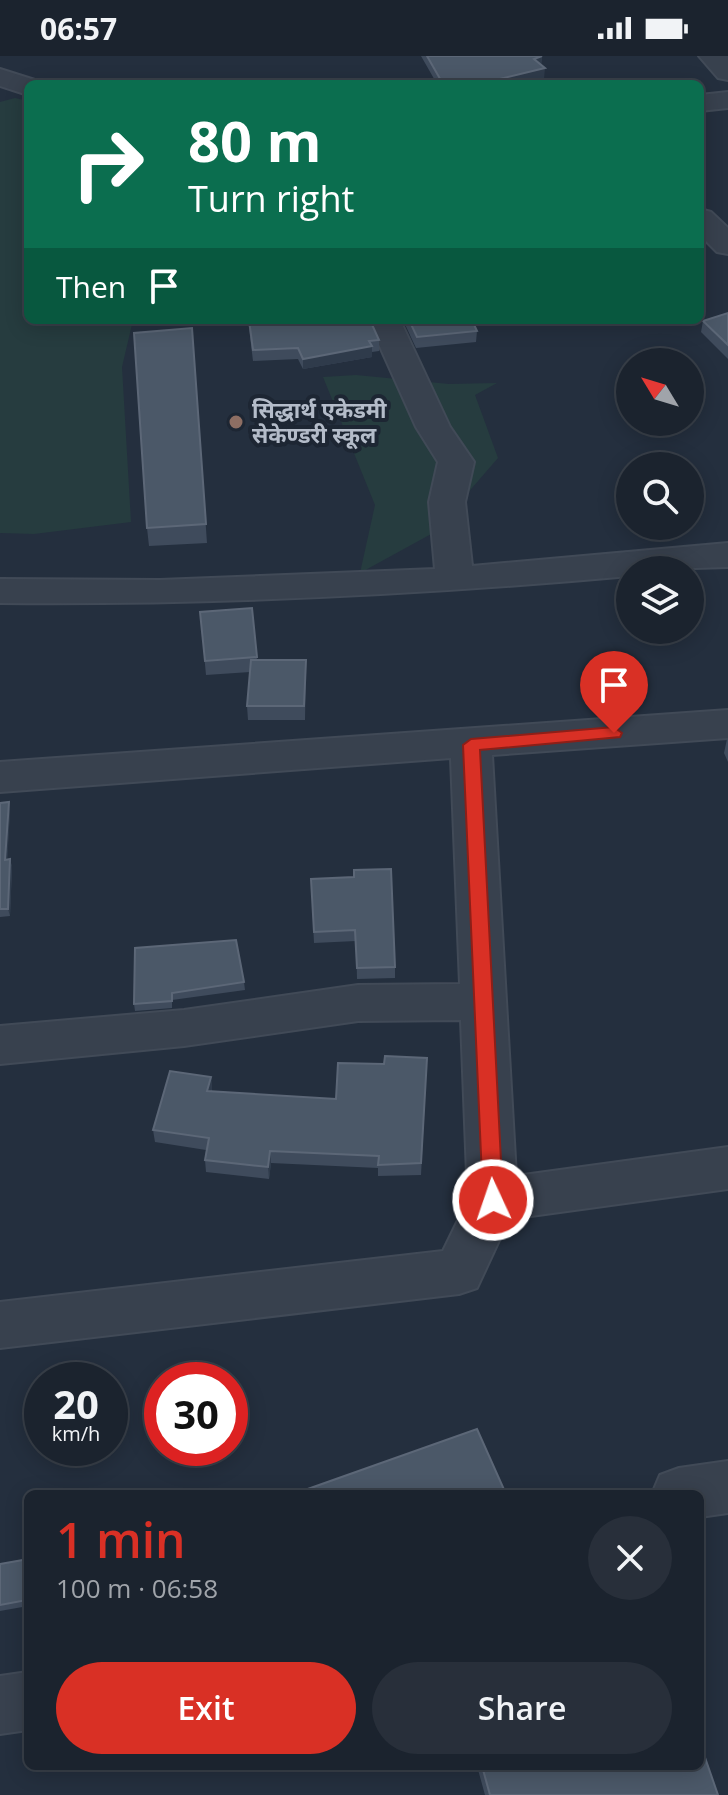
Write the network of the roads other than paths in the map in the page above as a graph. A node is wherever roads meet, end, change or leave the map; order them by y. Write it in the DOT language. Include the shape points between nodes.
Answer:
graph roads {
  1 [pos="713,56"];
  2 [pos="728,72"];
  3 [pos="0,77"];
  4 [pos="24,86"];
  5 [pos="728,100"];
  6 [pos="704,103"];
  7 [pos="704,222"];
  8 [pos="728,245"];
  9 [pos="386,324"];
  10 [pos="728,555"];
  11 [pos="455,580"];
  12 [pos="0,591"];
  13 [pos="728,724"];
  14 [pos="471,745"];
  15 [pos="0,777"];
  16 [pos="484,1002"];
  17 [pos="0,1045"];
  18 [pos="728,1168"];
  19 [pos="493,1200"];
  20 [pos="0,1325"];
  21 [pos="728,1487"];
  22 [pos="704,1490"];
  23 [pos="24,1702"];
  24 [pos="0,1705"];
  1 -- 2 [label="street"];
  3 -- 4 [label="street"];
  5 -- 6 [label="street"];
  7 -- 8 [label="street"];
  9 -- 11 [label="street" via="433,427 456,462 447,502"];
  10 -- 11 [label="street"];
  11 -- 12 [label="street" via="160,592"];
  13 -- 14 [label="street"];
  14 -- 15 [label="street"];
  14 -- 16 [label="street"];
  16 -- 17 [label="street" via="358,1003 184,1028"];
  16 -- 19 [label="street"];
  18 -- 19 [label="street"];
  19 -- 20 [label="street" via="459,1272"];
  21 -- 22 [label="street"];
  23 -- 24 [label="street"];
}
